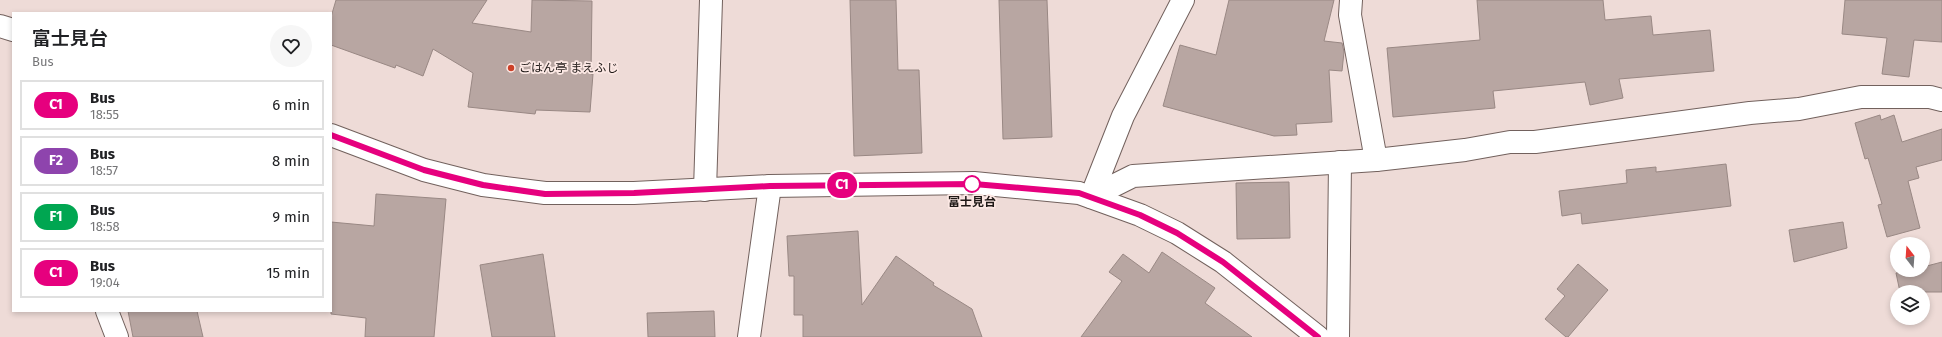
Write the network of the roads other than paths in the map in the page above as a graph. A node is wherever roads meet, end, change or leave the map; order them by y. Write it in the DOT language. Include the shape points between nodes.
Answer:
graph roads {
  1 [pos="711,0"];
  2 [pos="1183,0"];
  3 [pos="1351,0"];
  4 [pos="0,26"];
  5 [pos="12,30"];
  6 [pos="1942,100"];
  7 [pos="332,135"];
  8 [pos="1376,160"];
  9 [pos="1340,162"];
  10 [pos="770,186"];
  11 [pos="705,190"];
  12 [pos="1091,197"];
  13 [pos="108,312"];
  14 [pos="117,337"];
  15 [pos="749,337"];
  16 [pos="1318,337"];
  17 [pos="1338,337"];
  1 -- 11 [label="main road"];
  2 -- 12 [label="main road" via="1124,116"];
  3 -- 8 [label="main road" via="1350,15"];
  4 -- 5 [label="main road"];
  6 -- 8 [label="main road" via="1930,97 1861,97 1799,109"];
  7 -- 11 [label="main road" via="424,170 483,185 545,194"];
  8 -- 9 [label="main road"];
  9 -- 12 [label="main road" via="1133,176"];
  9 -- 17 [label="main road"];
  10 -- 11 [label="main road"];
  10 -- 12 [label="main road" via="974,184 1079,193"];
  10 -- 15 [label="main road"];
  12 -- 16 [label="main road" via="1140,215 1177,233 1223,262"];
  13 -- 14 [label="main road"];
}
